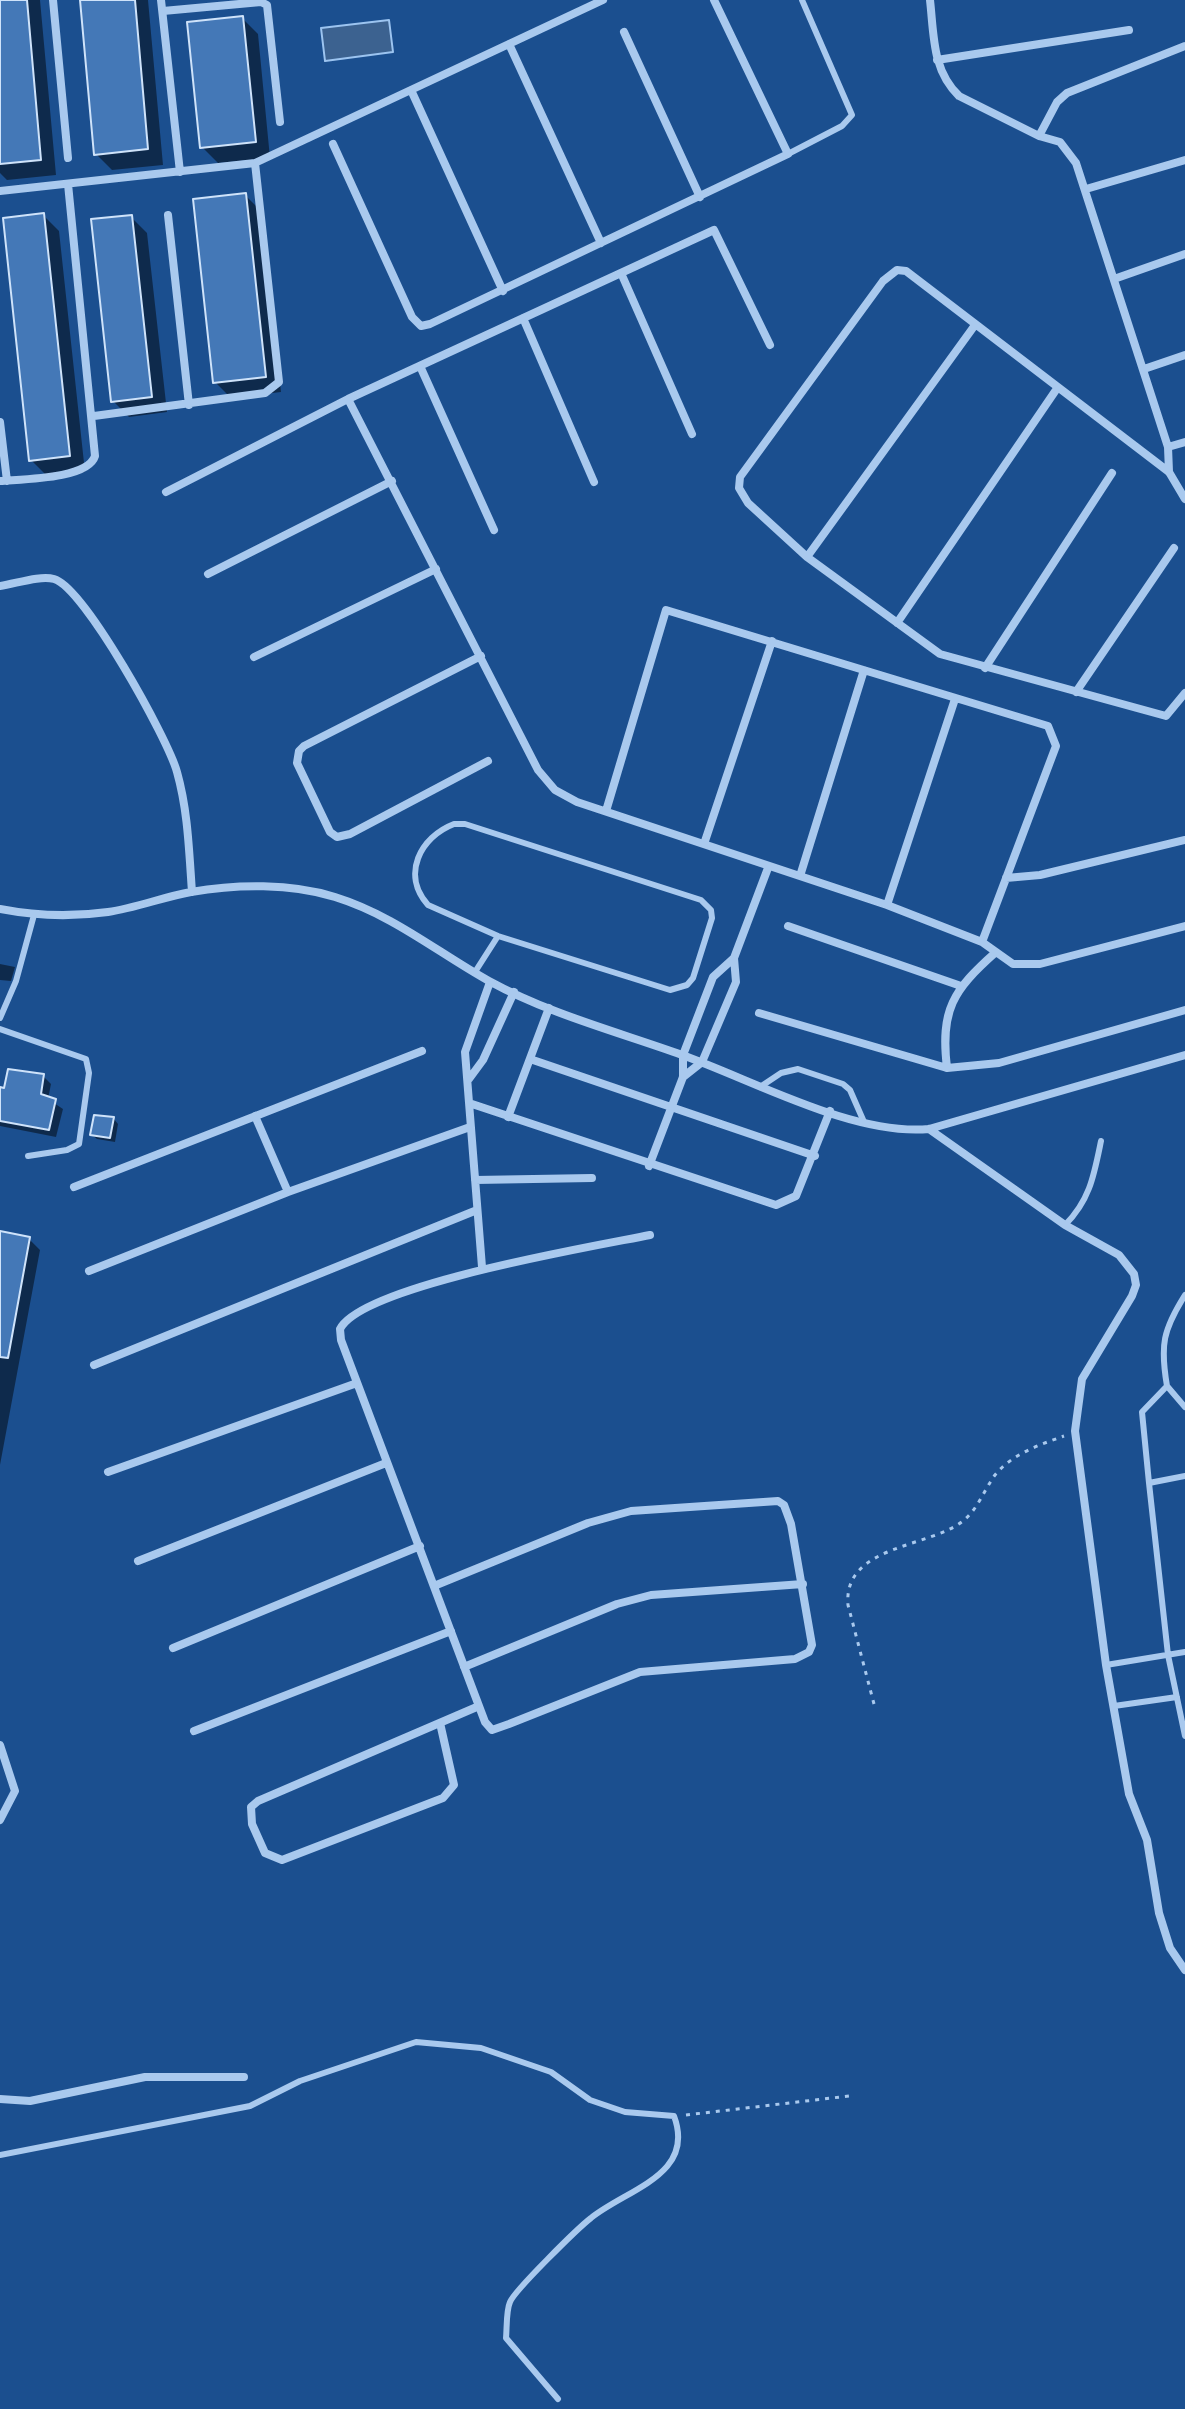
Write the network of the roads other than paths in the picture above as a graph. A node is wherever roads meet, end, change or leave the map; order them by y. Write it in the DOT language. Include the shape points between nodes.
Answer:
graph roads {
  1 [pos="53,0"];
  2 [pos="161,0"];
  3 [pos="603,0"];
  4 [pos="714,0"];
  5 [pos="802,0"];
  6 [pos="930,0"];
  7 [pos="163,11"];
  8 [pos="1129,30"];
  9 [pos="624,32"];
  10 [pos="509,44"];
  11 [pos="1185,46"];
  12 [pos="937,60"];
  13 [pos="411,90"];
  14 [pos="280,122"];
  15 [pos="1039,136"];
  16 [pos="333,144"];
  17 [pos="788,154"];
  18 [pos="68,158"];
  19 [pos="1185,160"];
  20 [pos="255,163"];
  21 [pos="180,172"];
  22 [pos="68,184"];
  23 [pos="1086,189"];
  24 [pos="0,191"];
  25 [pos="700,197"];
  26 [pos="168,215"];
  27 [pos="601,243"];
  28 [pos="1185,254"];
  29 [pos="621,273"];
  30 [pos="1114,279"];
  31 [pos="503,291"];
  32 [pos="523,318"];
  33 [pos="975,325"];
  34 [pos="770,345"];
  35 [pos="1185,355"];
  36 [pos="420,366"];
  37 [pos="1144,369"];
  38 [pos="1058,387"];
  39 [pos="348,399"];
  40 [pos="189,405"];
  41 [pos="94,416"];
  42 [pos="0,422"];
  43 [pos="692,434"];
  44 [pos="1185,442"];
  45 [pos="1168,447"];
  46 [pos="1169,472"];
  47 [pos="1112,473"];
  48 [pos="3,481"];
  49 [pos="392,481"];
  50 [pos="594,482"];
  51 [pos="166,492"];
  52 [pos="1185,499"];
  53 [pos="494,530"];
  54 [pos="1174,548"];
  55 [pos="807,557"];
  56 [pos="436,569"];
  57 [pos="208,574"];
  58 [pos="0,586"];
  59 [pos="897,623"];
  60 [pos="772,641"];
  61 [pos="481,656"];
  62 [pos="254,657"];
  63 [pos="985,668"];
  64 [pos="864,670"];
  65 [pos="1076,692"];
  66 [pos="1185,693"];
  67 [pos="955,699"];
  68 [pos="488,761"];
  69 [pos="606,811"];
  70 [pos="1185,840"];
  71 [pos="704,844"];
  72 [pos="768,868"];
  73 [pos="800,876"];
  74 [pos="1006,878"];
  75 [pos="192,892"];
  76 [pos="887,905"];
  77 [pos="0,909"];
  78 [pos="34,915"];
  79 [pos="788,926"];
  80 [pos="1185,926"];
  81 [pos="498,936"];
  82 [pos="982,942"];
  83 [pos="996,952"];
  84 [pos="734,958"];
  85 [pos="475,972"];
  86 [pos="490,982"];
  87 [pos="961,986"];
  88 [pos="514,992"];
  89 [pos="549,1008"];
  90 [pos="1185,1010"];
  91 [pos="759,1013"];
  92 [pos="0,1018"];
  93 [pos="0,1029"];
  94 [pos="422,1051"];
  95 [pos="683,1055"];
  96 [pos="1185,1055"];
  97 [pos="530,1059"];
  98 [pos="702,1062"];
  99 [pos="947,1068"];
  100 [pos="683,1077"];
  101 [pos="469,1080"];
  102 [pos="760,1087"];
  103 [pos="472,1104"];
  104 [pos="671,1108"];
  105 [pos="830,1111"];
  106 [pos="255,1116"];
  107 [pos="508,1117"];
  108 [pos="864,1122"];
  109 [pos="470,1127"];
  110 [pos="929,1129"];
  111 [pos="1101,1141"];
  112 [pos="28,1156"];
  113 [pos="815,1156"];
  114 [pos="649,1166"];
  115 [pos="592,1178"];
  116 [pos="475,1180"];
  117 [pos="74,1187"];
  118 [pos="288,1192"];
  119 [pos="477,1210"];
  120 [pos="1065,1225"];
  121 [pos="650,1235"];
  122 [pos="482,1267"];
  123 [pos="89,1271"];
  124 [pos="1185,1295"];
  125 [pos="94,1365"];
  126 [pos="357,1383"];
  127 [pos="1167,1386"];
  128 [pos="1185,1407"];
  129 [pos="386,1463"];
  130 [pos="108,1472"];
  131 [pos="1185,1476"];
  132 [pos="1149,1483"];
  133 [pos="420,1546"];
  134 [pos="138,1561"];
  135 [pos="803,1584"];
  136 [pos="434,1586"];
  137 [pos="451,1631"];
  138 [pos="173,1648"];
  139 [pos="1185,1652"];
  140 [pos="1168,1655"];
  141 [pos="1106,1665"];
  142 [pos="464,1667"];
  143 [pos="1177,1697"];
  144 [pos="479,1706"];
  145 [pos="1114,1706"];
  146 [pos="440,1723"];
  147 [pos="194,1731"];
  148 [pos="1185,1736"];
  149 [pos="0,1745"];
  150 [pos="0,1820"];
  151 [pos="1185,1970"];
  152 [pos="244,2077"];
  153 [pos="0,2099"];
  154 [pos="0,2155"];
  155 [pos="558,2399"];
  1 -- 18 [label="street"];
  2 -- 7 [label="street"];
  3 -- 10 [label="street"];
  4 -- 17 [label="street"];
  5 -- 17 [label="lane" via="852,115 842,126"];
  6 -- 12 [label="street"];
  7 -- 14 [label="street" via="267,5"];
  7 -- 21 [label="street"];
  8 -- 12 [label="street"];
  9 -- 25 [label="street"];
  10 -- 13 [label="street"];
  10 -- 27 [label="street"];
  11 -- 15 [label="street" via="1067,93"];
  12 -- 15 [label="street" via="942,77 959,96"];
  13 -- 20 [label="street"];
  13 -- 31 [label="street"];
  15 -- 23 [label="street" via="1060,142 1070,153"];
  16 -- 31 [label="street" via="416,322 430,324"];
  17 -- 25 [label="street"];
  19 -- 23 [label="street"];
  20 -- 21 [label="street"];
  20 -- 40 [label="street" via="279,382 265,393"];
  21 -- 22 [label="street"];
  22 -- 24 [label="street"];
  22 -- 41 [label="street"];
  23 -- 30 [label="street"];
  25 -- 27 [label="street"];
  26 -- 40 [label="street"];
  27 -- 31 [label="street"];
  28 -- 30 [label="street"];
  29 -- 32 [label="street"];
  29 -- 34 [label="street" via="714,230"];
  29 -- 43 [label="street"];
  30 -- 37 [label="street"];
  32 -- 36 [label="street"];
  32 -- 50 [label="street"];
  33 -- 38 [label="street"];
  33 -- 55 [label="street"];
  33 -- 55 [label="street" via="906,271 897,270 883,281 740,477 742,496"];
  35 -- 37 [label="street"];
  36 -- 39 [label="street"];
  36 -- 53 [label="street"];
  37 -- 45 [label="street"];
  38 -- 46 [label="street"];
  38 -- 59 [label="street"];
  39 -- 49 [label="street"];
  39 -- 51 [label="street"];
  40 -- 41 [label="street"];
  41 -- 48 [label="street" via="95,456 89,468"];
  42 -- 48 [label="street"];
  44 -- 45 [label="street"];
  45 -- 46 [label="street"];
  46 -- 52 [label="street"];
  47 -- 63 [label="street"];
  49 -- 56 [label="street"];
  49 -- 57 [label="street"];
  54 -- 65 [label="street"];
  55 -- 59 [label="street"];
  56 -- 61 [label="street"];
  56 -- 62 [label="street"];
  58 -- 75 [label="street" via="52,578 83,603 167,747 186,805"];
  59 -- 63 [label="street" via="940,654"];
  60 -- 64 [label="street"];
  60 -- 69 [label="street" via="666,610"];
  60 -- 71 [label="street"];
  61 -- 68 [label="street" via="304,746 297,763 337,837"];
  61 -- 69 [label="street" via="538,770 555,790"];
  63 -- 65 [label="street"];
  64 -- 67 [label="street"];
  64 -- 73 [label="street"];
  65 -- 66 [label="street" via="1166,716"];
  67 -- 74 [label="street" via="1048,726 1053,732 1056,746"];
  67 -- 76 [label="street"];
  69 -- 71 [label="street"];
  70 -- 74 [label="street" via="1040,875"];
  71 -- 72 [label="street"];
  72 -- 73 [label="street"];
  72 -- 84 [label="street"];
  73 -- 76 [label="street"];
  74 -- 82 [label="street"];
  75 -- 78 [label="street" via="110,912"];
  75 -- 85 [label="street" via="256,887 335,897 379,914"];
  76 -- 82 [label="street"];
  77 -- 78 [label="street"];
  78 -- 92 [label="lane"];
  79 -- 87 [label="street"];
  80 -- 83 [label="street" via="1040,964 1013,964"];
  81 -- 81 [label="lane" via="428,905 420,896 414,868 421,850 443,828 465,824 701,900 712,918 693,978 670,990"];
  81 -- 85 [label="lane"];
  82 -- 83 [label="street"];
  83 -- 87 [label="street"];
  84 -- 95 [label="street" via="713,977"];
  84 -- 98 [label="street" via="736,982"];
  85 -- 86 [label="street"];
  86 -- 88 [label="street"];
  86 -- 101 [label="street" via="465,1052"];
  87 -- 99 [label="street" via="946,1025"];
  88 -- 89 [label="street"];
  88 -- 101 [label="street"];
  89 -- 95 [label="street"];
  89 -- 97 [label="street"];
  90 -- 99 [label="street" via="999,1063"];
  91 -- 99 [label="street"];
  93 -- 112 [label="lane" via="86,1059 89,1073 79,1144"];
  94 -- 106 [label="street"];
  95 -- 98 [label="street"];
  95 -- 100 [label="street"];
  96 -- 110 [label="street"];
  97 -- 104 [label="street"];
  97 -- 107 [label="street"];
  98 -- 100 [label="street"];
  98 -- 102 [label="street"];
  100 -- 104 [label="street"];
  101 -- 103 [label="street"];
  102 -- 105 [label="street"];
  102 -- 108 [label="lane" via="798,1069 843,1084"];
  103 -- 107 [label="street"];
  103 -- 109 [label="street"];
  104 -- 113 [label="street"];
  104 -- 114 [label="street"];
  105 -- 108 [label="street"];
  105 -- 113 [label="street"];
  106 -- 117 [label="street"];
  106 -- 118 [label="street"];
  107 -- 114 [label="street"];
  108 -- 110 [label="street"];
  109 -- 116 [label="street"];
  109 -- 118 [label="street"];
  110 -- 120 [label="street"];
  111 -- 120 [label="lane" via="1092,1189"];
  113 -- 114 [label="street" via="796,1196 776,1205"];
  115 -- 116 [label="street"];
  116 -- 119 [label="street"];
  118 -- 123 [label="street"];
  119 -- 122 [label="street"];
  119 -- 125 [label="street"];
  120 -- 141 [label="street" via="1119,1255 1136,1285 1082,1379 1075,1431"];
  121 -- 122 [label="street"];
  122 -- 126 [label="street" via="349,1316 340,1329 341,1340"];
  124 -- 127 [label="lane" via="1166,1326 1162,1357"];
  126 -- 129 [label="street"];
  126 -- 130 [label="street"];
  127 -- 128 [label="lane"];
  127 -- 132 [label="lane" via="1142,1412"];
  129 -- 133 [label="street"];
  129 -- 134 [label="street"];
  131 -- 132 [label="lane"];
  132 -- 140 [label="lane"];
  133 -- 136 [label="street"];
  133 -- 138 [label="street"];
  135 -- 136 [label="street" via="789,1514 778,1501 767,1500 631,1511 588,1523"];
  135 -- 142 [label="street" via="651,1595"];
  135 -- 144 [label="street" via="812,1645 795,1659 640,1672 492,1730"];
  136 -- 137 [label="street"];
  137 -- 142 [label="street"];
  137 -- 147 [label="street"];
  139 -- 140 [label="lane"];
  140 -- 141 [label="lane"];
  140 -- 143 [label="lane"];
  141 -- 145 [label="street"];
  142 -- 144 [label="street"];
  143 -- 145 [label="lane"];
  143 -- 148 [label="lane"];
  144 -- 146 [label="street"];
  145 -- 151 [label="street" via="1129,1794 1147,1840 1159,1913 1170,1948"];
  146 -- 146 [label="street" via="258,1801 251,1807 252,1824 265,1853 282,1860 443,1798 454,1785"];
  149 -- 150 [label="street" via="15,1791"];
  152 -- 153 [label="street" via="145,2077 30,2101"];
  154 -- 155 [label="lane" via="250,2106 300,2081 416,2042 481,2048 551,2072 590,2100 625,2112 674,2116 682,2137 677,2153 657,2177 591,2218 510,2301 506,2338"];
}
